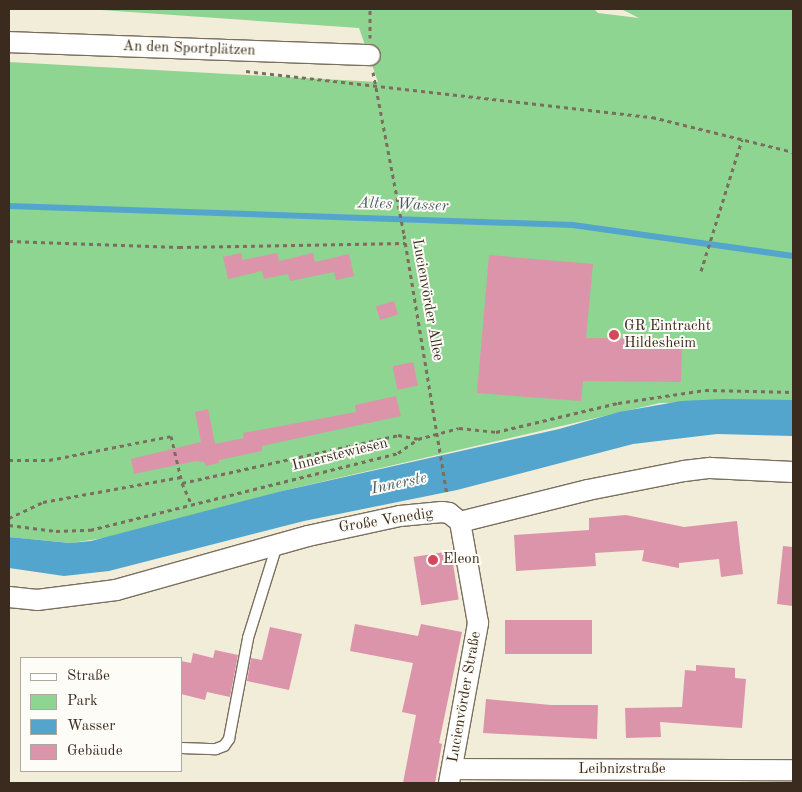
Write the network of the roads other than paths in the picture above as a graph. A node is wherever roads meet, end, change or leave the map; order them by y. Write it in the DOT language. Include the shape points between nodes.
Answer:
graph roads {
  1 [pos="9,42"];
  2 [pos="370,55"];
  3 [pos="793,472"];
  4 [pos="460,522"];
  5 [pos="277,545"];
  6 [pos="9,598"];
  7 [pos="182,748"];
  8 [pos="793,770"];
  9 [pos="450,776"];
  1 -- 2 [label="street, An den Sportplätzen"];
  3 -- 4 [label="street" via="710,468 684,471 588,490"];
  4 -- 5 [label="street, Große Venedig" via="450,513 408,515 365,522"];
  4 -- 9 [label="street, Lucienvörder Straße" via="478,623"];
  5 -- 6 [label="street, Große Venedig" via="116,590 37,600"];
  5 -- 7 [label="lane" via="248,638 228,739 224,746 216,749"];
  8 -- 9 [label="street, Leibnizstraße"];
}
